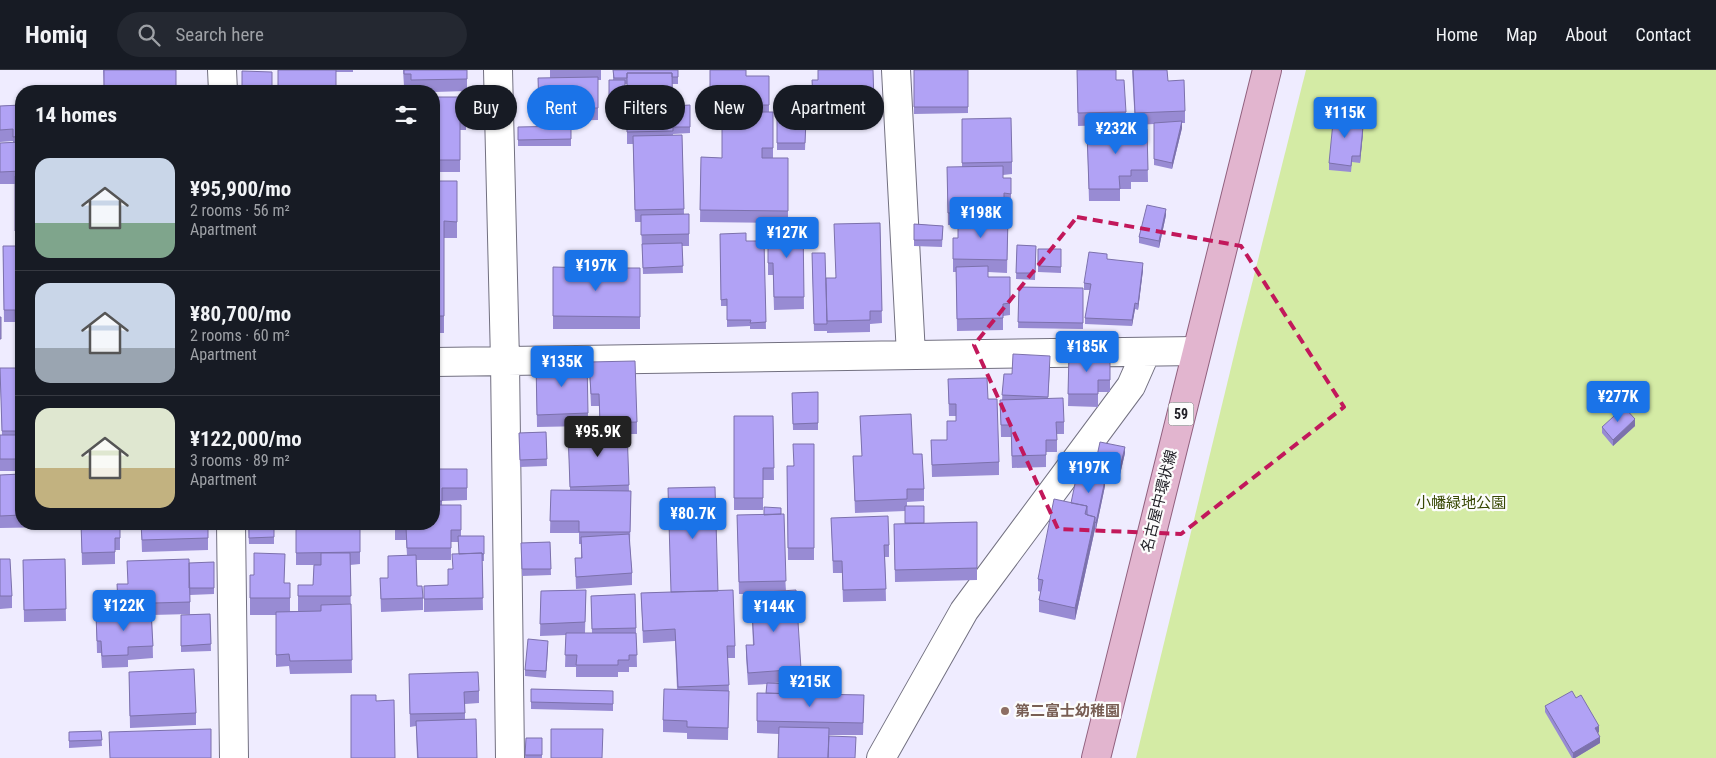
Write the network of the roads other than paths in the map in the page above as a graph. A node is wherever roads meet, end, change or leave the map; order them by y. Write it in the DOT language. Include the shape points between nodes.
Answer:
graph roads {
  1 [pos="222,70"];
  2 [pos="498,70"];
  3 [pos="896,70"];
  4 [pos="1267,70"];
  5 [pos="223,85"];
  6 [pos="1196,351"];
  7 [pos="1146,352"];
  8 [pos="911,355"];
  9 [pos="505,361"];
  10 [pos="440,362"];
  11 [pos="231,530"];
  12 [pos="234,758"];
  13 [pos="510,758"];
  14 [pos="881,758"];
  15 [pos="1096,758"];
  1 -- 5 [label="street"];
  2 -- 9 [label="street"];
  3 -- 8 [label="street"];
  4 -- 6 [label="main road, 名古屋中環状線 / 59"];
  6 -- 7 [label="street"];
  6 -- 15 [label="main road, 名古屋中環状線 / 59"];
  7 -- 8 [label="street"];
  7 -- 14 [label="street" via="1131,386 964,611"];
  8 -- 9 [label="street"];
  9 -- 10 [label="street"];
  9 -- 13 [label="street"];
  11 -- 12 [label="street"];
}
